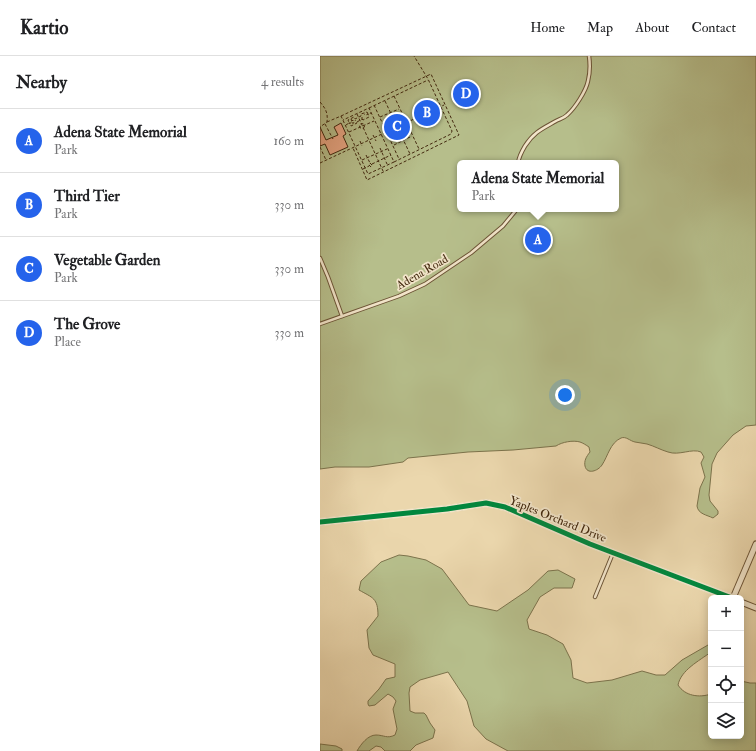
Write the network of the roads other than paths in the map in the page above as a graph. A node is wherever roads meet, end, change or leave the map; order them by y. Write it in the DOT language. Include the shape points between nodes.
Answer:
graph roads {
  1 [pos="589,56"];
  2 [pos="519,160"];
  3 [pos="515,212"];
  4 [pos="320,258"];
  5 [pos="342,316"];
  6 [pos="320,324"];
  7 [pos="320,522"];
  8 [pos="756,544"];
  9 [pos="613,552"];
  10 [pos="724,595"];
  11 [pos="733,595"];
  12 [pos="595,597"];
  13 [pos="744,603"];
  14 [pos="756,608"];
  1 -- 2 [label="lane" via="588,81 577,103 566,116 530,138"];
  3 -- 5 [label="lane, Adena Road" via="503,226 471,253 425,284"];
  4 -- 5 [label="lane"];
  5 -- 6 [label="lane, Adena Road"];
  7 -- 9 [label="street, Yaples Orchard Drive" via="486,503 505,507"];
  8 -- 11 [label="street"];
  9 -- 10 [label="street, Yaples Orchard Drive"];
  9 -- 12 [label="lane"];
  13 -- 14 [label="street"];
}
